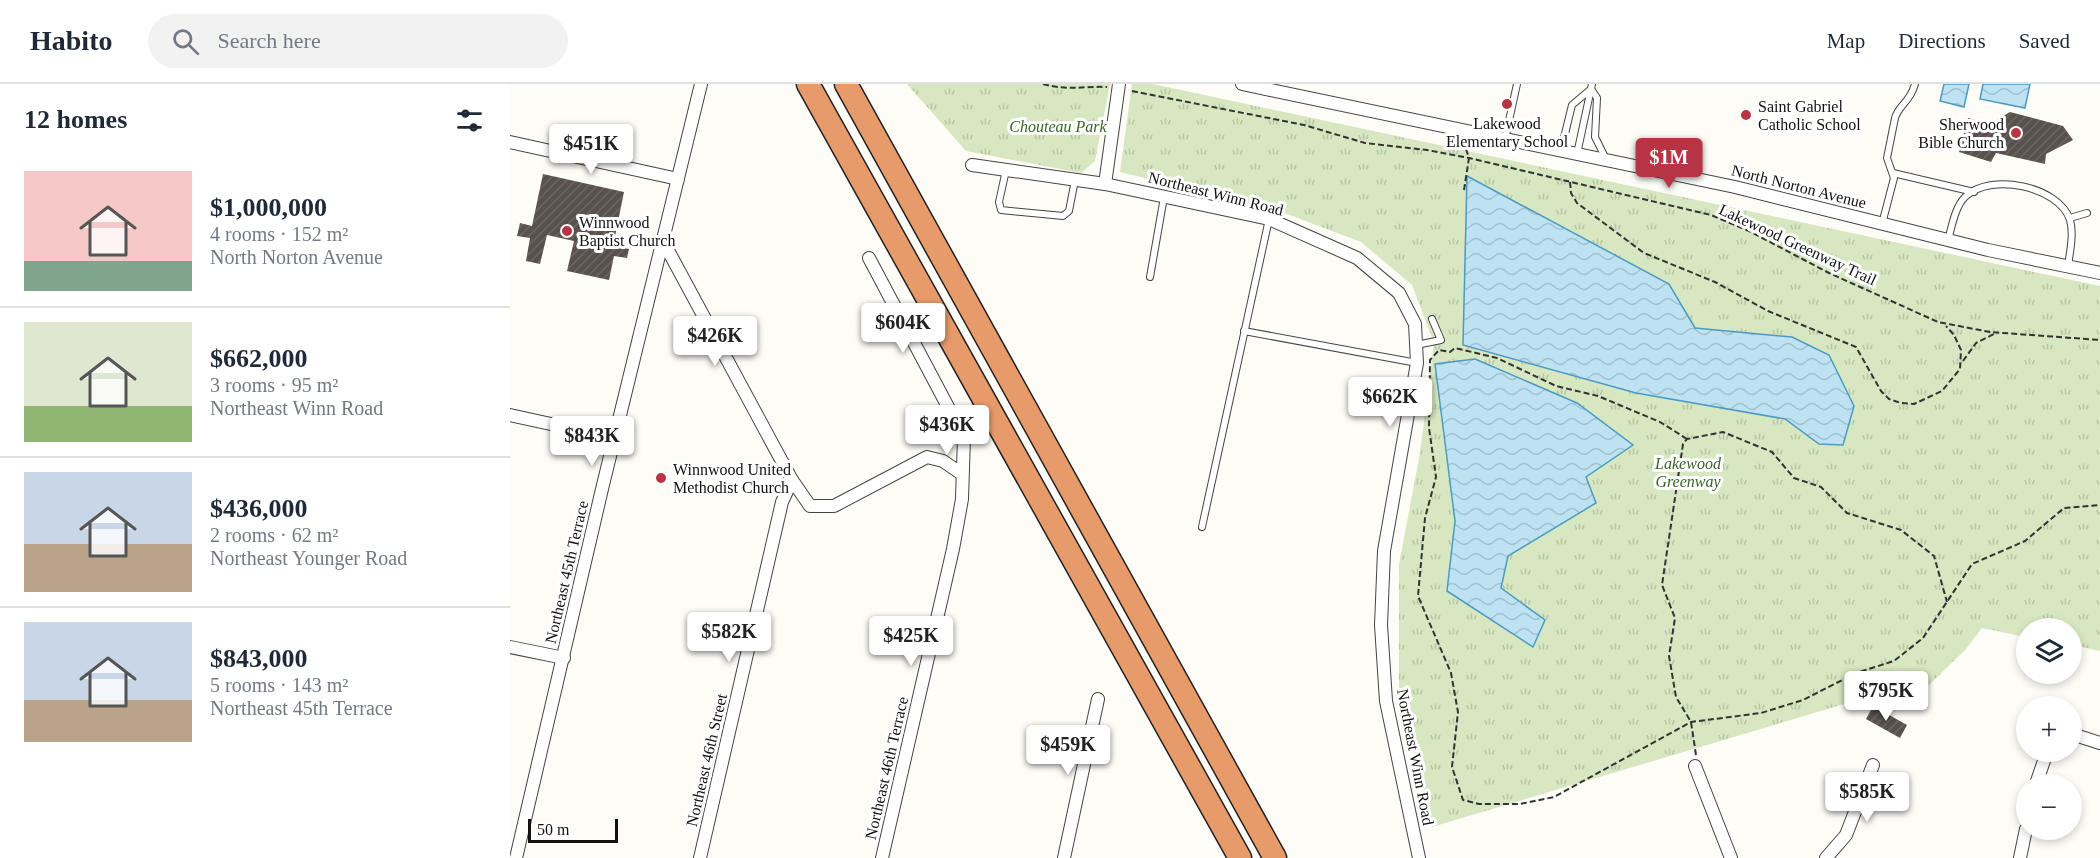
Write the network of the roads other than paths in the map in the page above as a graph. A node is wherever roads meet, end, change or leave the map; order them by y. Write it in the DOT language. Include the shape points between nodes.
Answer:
graph roads {
  1 [pos="701,84"];
  2 [pos="808,84"];
  3 [pos="846,84"];
  4 [pos="1242,84"];
  5 [pos="1517,84"];
  6 [pos="1915,84"];
  7 [pos="1115,86"];
  8 [pos="1592,86"];
  9 [pos="1505,140"];
  10 [pos="510,142"];
  11 [pos="1561,151"];
  12 [pos="1577,155"];
  13 [pos="1607,161"];
  14 [pos="972,165"];
  15 [pos="1006,170"];
  16 [pos="1893,173"];
  17 [pos="678,179"];
  18 [pos="1075,180"];
  19 [pos="1105,184"];
  20 [pos="1974,192"];
  21 [pos="1164,196"];
  22 [pos="2087,213"];
  23 [pos="2070,218"];
  24 [pos="1269,219"];
  25 [pos="1882,224"];
  26 [pos="1948,240"];
  27 [pos="663,241"];
  28 [pos="869,258"];
  29 [pos="2068,267"];
  30 [pos="2100,273"];
  31 [pos="1150,277"];
  32 [pos="1432,320"];
  33 [pos="1244,331"];
  34 [pos="1416,346"];
  35 [pos="1417,363"];
  36 [pos="510,414"];
  37 [pos="615,438"];
  38 [pos="962,474"];
  39 [pos="792,480"];
  40 [pos="1202,527"];
  41 [pos="510,647"];
  42 [pos="564,658"];
  43 [pos="1098,699"];
  44 [pos="2082,737"];
  45 [pos="2100,743"];
  46 [pos="1873,765"];
  47 [pos="1695,766"];
  48 [pos="2024,840"];
  49 [pos="1274,856"];
  50 [pos="516,858"];
  51 [pos="700,858"];
  52 [pos="882,858"];
  53 [pos="1064,858"];
  54 [pos="1240,858"];
  55 [pos="1419,858"];
  56 [pos="1731,858"];
  57 [pos="1826,858"];
  58 [pos="2020,858"];
  1 -- 17 [label="street, Northeast 45th Terrace"];
  2 -- 54 [label="highway"];
  3 -- 49 [label="highway"];
  4 -- 9 [label="street, North Norton Avenue"];
  5 -- 9 [label="lane"];
  6 -- 16 [label="lane" via="1911,97 1895,118 1887,158"];
  7 -- 19 [label="street"];
  8 -- 11 [label="lane" via="1572,105"];
  8 -- 12 [label="lane"];
  8 -- 13 [label="lane" via="1597,98 1595,137"];
  9 -- 11 [label="street, North Norton Avenue"];
  10 -- 17 [label="street"];
  11 -- 12 [label="street, North Norton Avenue"];
  12 -- 13 [label="street, North Norton Avenue"];
  13 -- 25 [label="street, North Norton Avenue"];
  14 -- 15 [label="street, Northeast Winn Road"];
  15 -- 18 [label="street, Northeast Winn Road"];
  15 -- 18 [label="lane" via="1001,210 1063,216 1069,211"];
  16 -- 20 [label="lane"];
  16 -- 25 [label="lane"];
  17 -- 27 [label="street, Northeast 45th Terrace"];
  18 -- 19 [label="street, Northeast Winn Road"];
  19 -- 21 [label="street, Northeast Winn Road"];
  20 -- 23 [label="lane" via="1997,184 2042,191"];
  20 -- 26 [label="lane" via="1965,197 1956,213"];
  21 -- 24 [label="street, Northeast Winn Road"];
  21 -- 31 [label="lane"];
  22 -- 23 [label="lane"];
  23 -- 29 [label="lane"];
  24 -- 33 [label="lane"];
  24 -- 34 [label="street, Northeast Winn Road" via="1357,258 1399,293 1415,324"];
  25 -- 26 [label="street, North Norton Avenue"];
  26 -- 29 [label="street, North Norton Avenue"];
  27 -- 37 [label="street, Northeast 45th Terrace"];
  27 -- 39 [label="street"];
  28 -- 38 [label="street, Northeast 46th Terrace" via="964,437"];
  29 -- 30 [label="street, North Norton Avenue"];
  32 -- 34 [label="lane" via="1441,340"];
  33 -- 35 [label="lane"];
  33 -- 40 [label="lane"];
  34 -- 35 [label="street, Northeast Winn Road"];
  35 -- 55 [label="street, Northeast Winn Road" via="1384,551 1381,625 1386,701"];
  36 -- 37 [label="street"];
  37 -- 42 [label="street, Northeast 45th Terrace"];
  38 -- 39 [label="street" via="951,465 927,457 826,508 810,506"];
  38 -- 52 [label="street, Northeast 46th Terrace" via="953,549"];
  39 -- 51 [label="street, Northeast 46th Street" via="782,502"];
  41 -- 42 [label="street"];
  42 -- 50 [label="street, Northeast 45th Terrace"];
  43 -- 53 [label="street"];
  44 -- 45 [label="street"];
  46 -- 57 [label="street" via="1846,835"];
  47 -- 56 [label="street"];
  48 -- 58 [label="street"];
}
